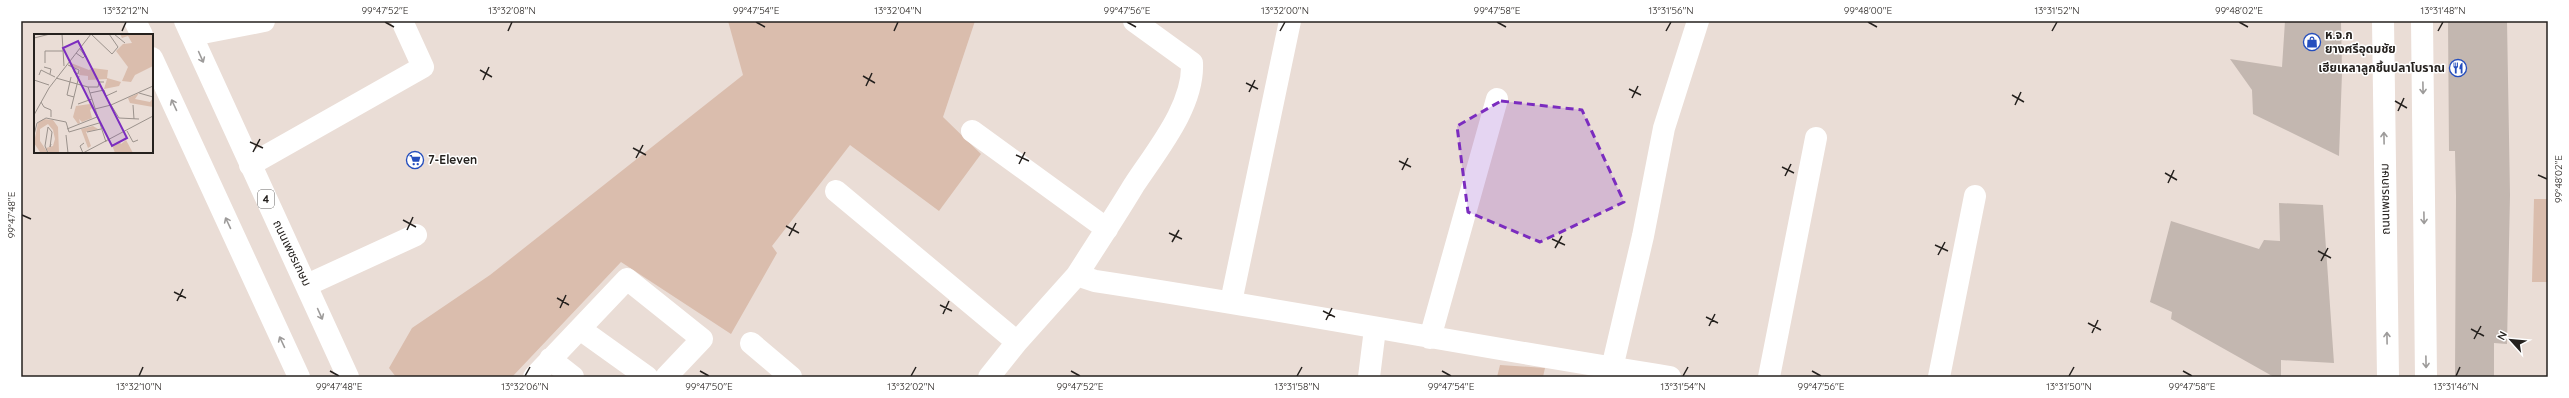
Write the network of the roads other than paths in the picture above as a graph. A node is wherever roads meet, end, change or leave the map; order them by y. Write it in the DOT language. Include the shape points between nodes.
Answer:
graph roads {
  1 [pos="135,21"];
  2 [pos="264,21"];
  3 [pos="402,21"];
  4 [pos="1134,21"];
  5 [pos="1290,21"];
  6 [pos="1698,21"];
  7 [pos="2383,21"];
  8 [pos="2422,21"];
  9 [pos="188,28"];
  10 [pos="142,34"];
  11 [pos="153,60"];
  12 [pos="1498,99"];
  13 [pos="972,131"];
  14 [pos="1816,138"];
  15 [pos="250,165"];
  16 [pos="836,191"];
  17 [pos="1975,196"];
  18 [pos="1107,229"];
  19 [pos="416,235"];
  20 [pos="1077,275"];
  21 [pos="307,285"];
  22 [pos="1231,302"];
  23 [pos="580,329"];
  24 [pos="1376,329"];
  25 [pos="1430,338"];
  26 [pos="1017,342"];
  27 [pos="751,343"];
  28 [pos="550,359"];
  29 [pos="1612,368"];
  30 [pos="299,377"];
  31 [pos="348,377"];
  32 [pos="534,377"];
  33 [pos="573,377"];
  34 [pos="647,377"];
  35 [pos="666,377"];
  36 [pos="791,377"];
  37 [pos="990,377"];
  38 [pos="1368,377"];
  39 [pos="1670,377"];
  40 [pos="1769,377"];
  41 [pos="1939,377"];
  42 [pos="2388,377"];
  43 [pos="2426,377"];
  1 -- 10 [label="main road"];
  2 -- 9 [label="main road"];
  3 -- 15 [label="main road" via="423,67"];
  4 -- 18 [label="main road" via="1192,63 1192,74 1179,111"];
  5 -- 22 [label="main road"];
  6 -- 29 [label="main road" via="1664,128 1643,236"];
  42 -- 7 [label="main road, ถนนเพชรเกษม, one-way"];
  8 -- 43 [label="main road, one-way"];
  9 -- 15 [label="main road, ถนนเพชรเกษม / 4, one-way"];
  30 -- 11 [label="main road, one-way"];
  12 -- 25 [label="main road"];
  13 -- 18 [label="main road"];
  14 -- 40 [label="main road"];
  15 -- 21 [label="main road, ถนนเพชรเกษม / 4"];
  16 -- 26 [label="main road"];
  17 -- 41 [label="main road"];
  18 -- 20 [label="main road"];
  19 -- 21 [label="main road"];
  20 -- 22 [label="main road"];
  20 -- 26 [label="main road"];
  21 -- 31 [label="main road, ถนนเพชรเกษม / 4, one-way"];
  22 -- 24 [label="main road"];
  23 -- 28 [label="main road"];
  23 -- 34 [label="main road"];
  23 -- 35 [label="main road" via="627,279 702,339"];
  24 -- 25 [label="main road"];
  24 -- 38 [label="main road"];
  25 -- 29 [label="main road"];
  26 -- 37 [label="main road"];
  27 -- 36 [label="main road"];
  28 -- 32 [label="main road"];
  28 -- 33 [label="main road"];
  29 -- 39 [label="main road"];
}
